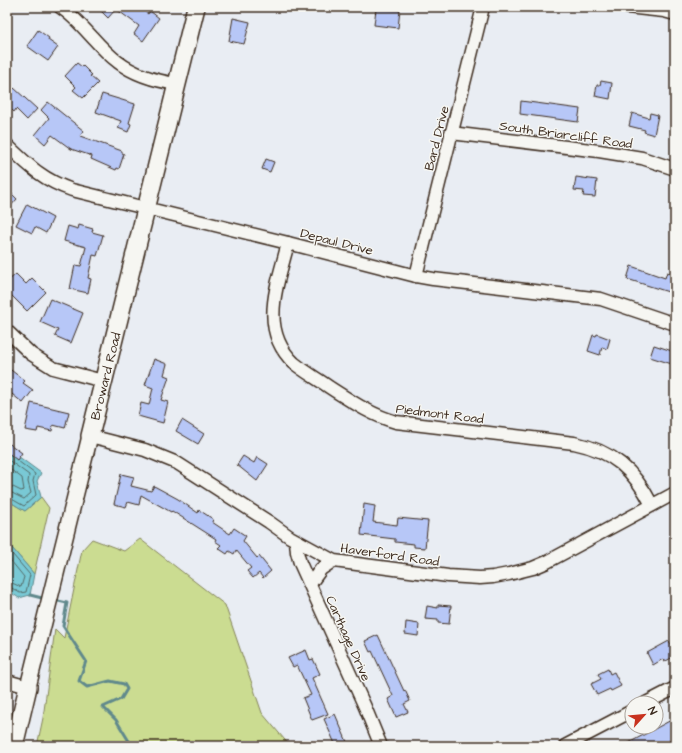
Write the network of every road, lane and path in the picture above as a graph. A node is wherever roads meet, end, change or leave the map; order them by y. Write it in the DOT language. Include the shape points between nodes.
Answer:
graph roads {
  1 [pos="60,7"];
  2 [pos="196,7"];
  3 [pos="483,7"];
  4 [pos="627,7"];
  5 [pos="675,14"];
  6 [pos="177,84"];
  7 [pos="452,133"];
  8 [pos="7,146"];
  9 [pos="675,169"];
  10 [pos="146,208"];
  11 [pos="288,243"];
  12 [pos="416,276"];
  13 [pos="675,324"];
  14 [pos="7,331"];
  15 [pos="103,381"];
  16 [pos="90,436"];
  17 [pos="675,493"];
  18 [pos="652,505"];
  19 [pos="296,541"];
  20 [pos="333,561"];
  21 [pos="310,584"];
  22 [pos="7,681"];
  23 [pos="28,686"];
  24 [pos="675,688"];
  25 [pos="661,695"];
  26 [pos="624,715"];
  27 [pos="14,746"];
  28 [pos="381,746"];
  29 [pos="565,746"];
  1 -- 6 [label="street" via="117,61 150,78"];
  2 -- 6 [label="main road, Broward Road"];
  3 -- 7 [label="street, Bard Drive"];
  4 -- 5 [label="street"];
  6 -- 10 [label="main road, Broward Road"];
  7 -- 9 [label="street, South Briarcliff Road" via="599,151 642,158"];
  7 -- 12 [label="street, Bard Drive"];
  8 -- 10 [label="street, Depaul Drive" via="42,177 56,185"];
  10 -- 11 [label="street, Depaul Drive"];
  10 -- 15 [label="main road, Broward Road"];
  11 -- 12 [label="street, Depaul Drive"];
  11 -- 18 [label="street, Piedmont Road" via="274,302 274,325 281,346 300,367 366,410 391,421 591,446 616,459 628,469"];
  12 -- 13 [label="street, Depaul Drive" via="601,299"];
  14 -- 15 [label="street" via="31,354 53,368"];
  15 -- 16 [label="main road, Broward Road"];
  16 -- 19 [label="street, Haverford Road" via="146,450 176,463"];
  16 -- 23 [label="street, Broward Road"];
  17 -- 18 [label="street, Haverford Road"];
  18 -- 20 [label="street, Haverford Road" via="547,562 493,577 448,576"];
  19 -- 20 [label="street, Haverford Road"];
  19 -- 21 [label="street, Carthage Drive" via="297,552"];
  20 -- 21 [label="street" via="321,569"];
  21 -- 28 [label="street, Carthage Drive"];
  22 -- 23 [label="street"];
  23 -- 27 [label="main road, Broward Road"];
  24 -- 25 [label="street"];
  26 -- 29 [label="street"];
}
